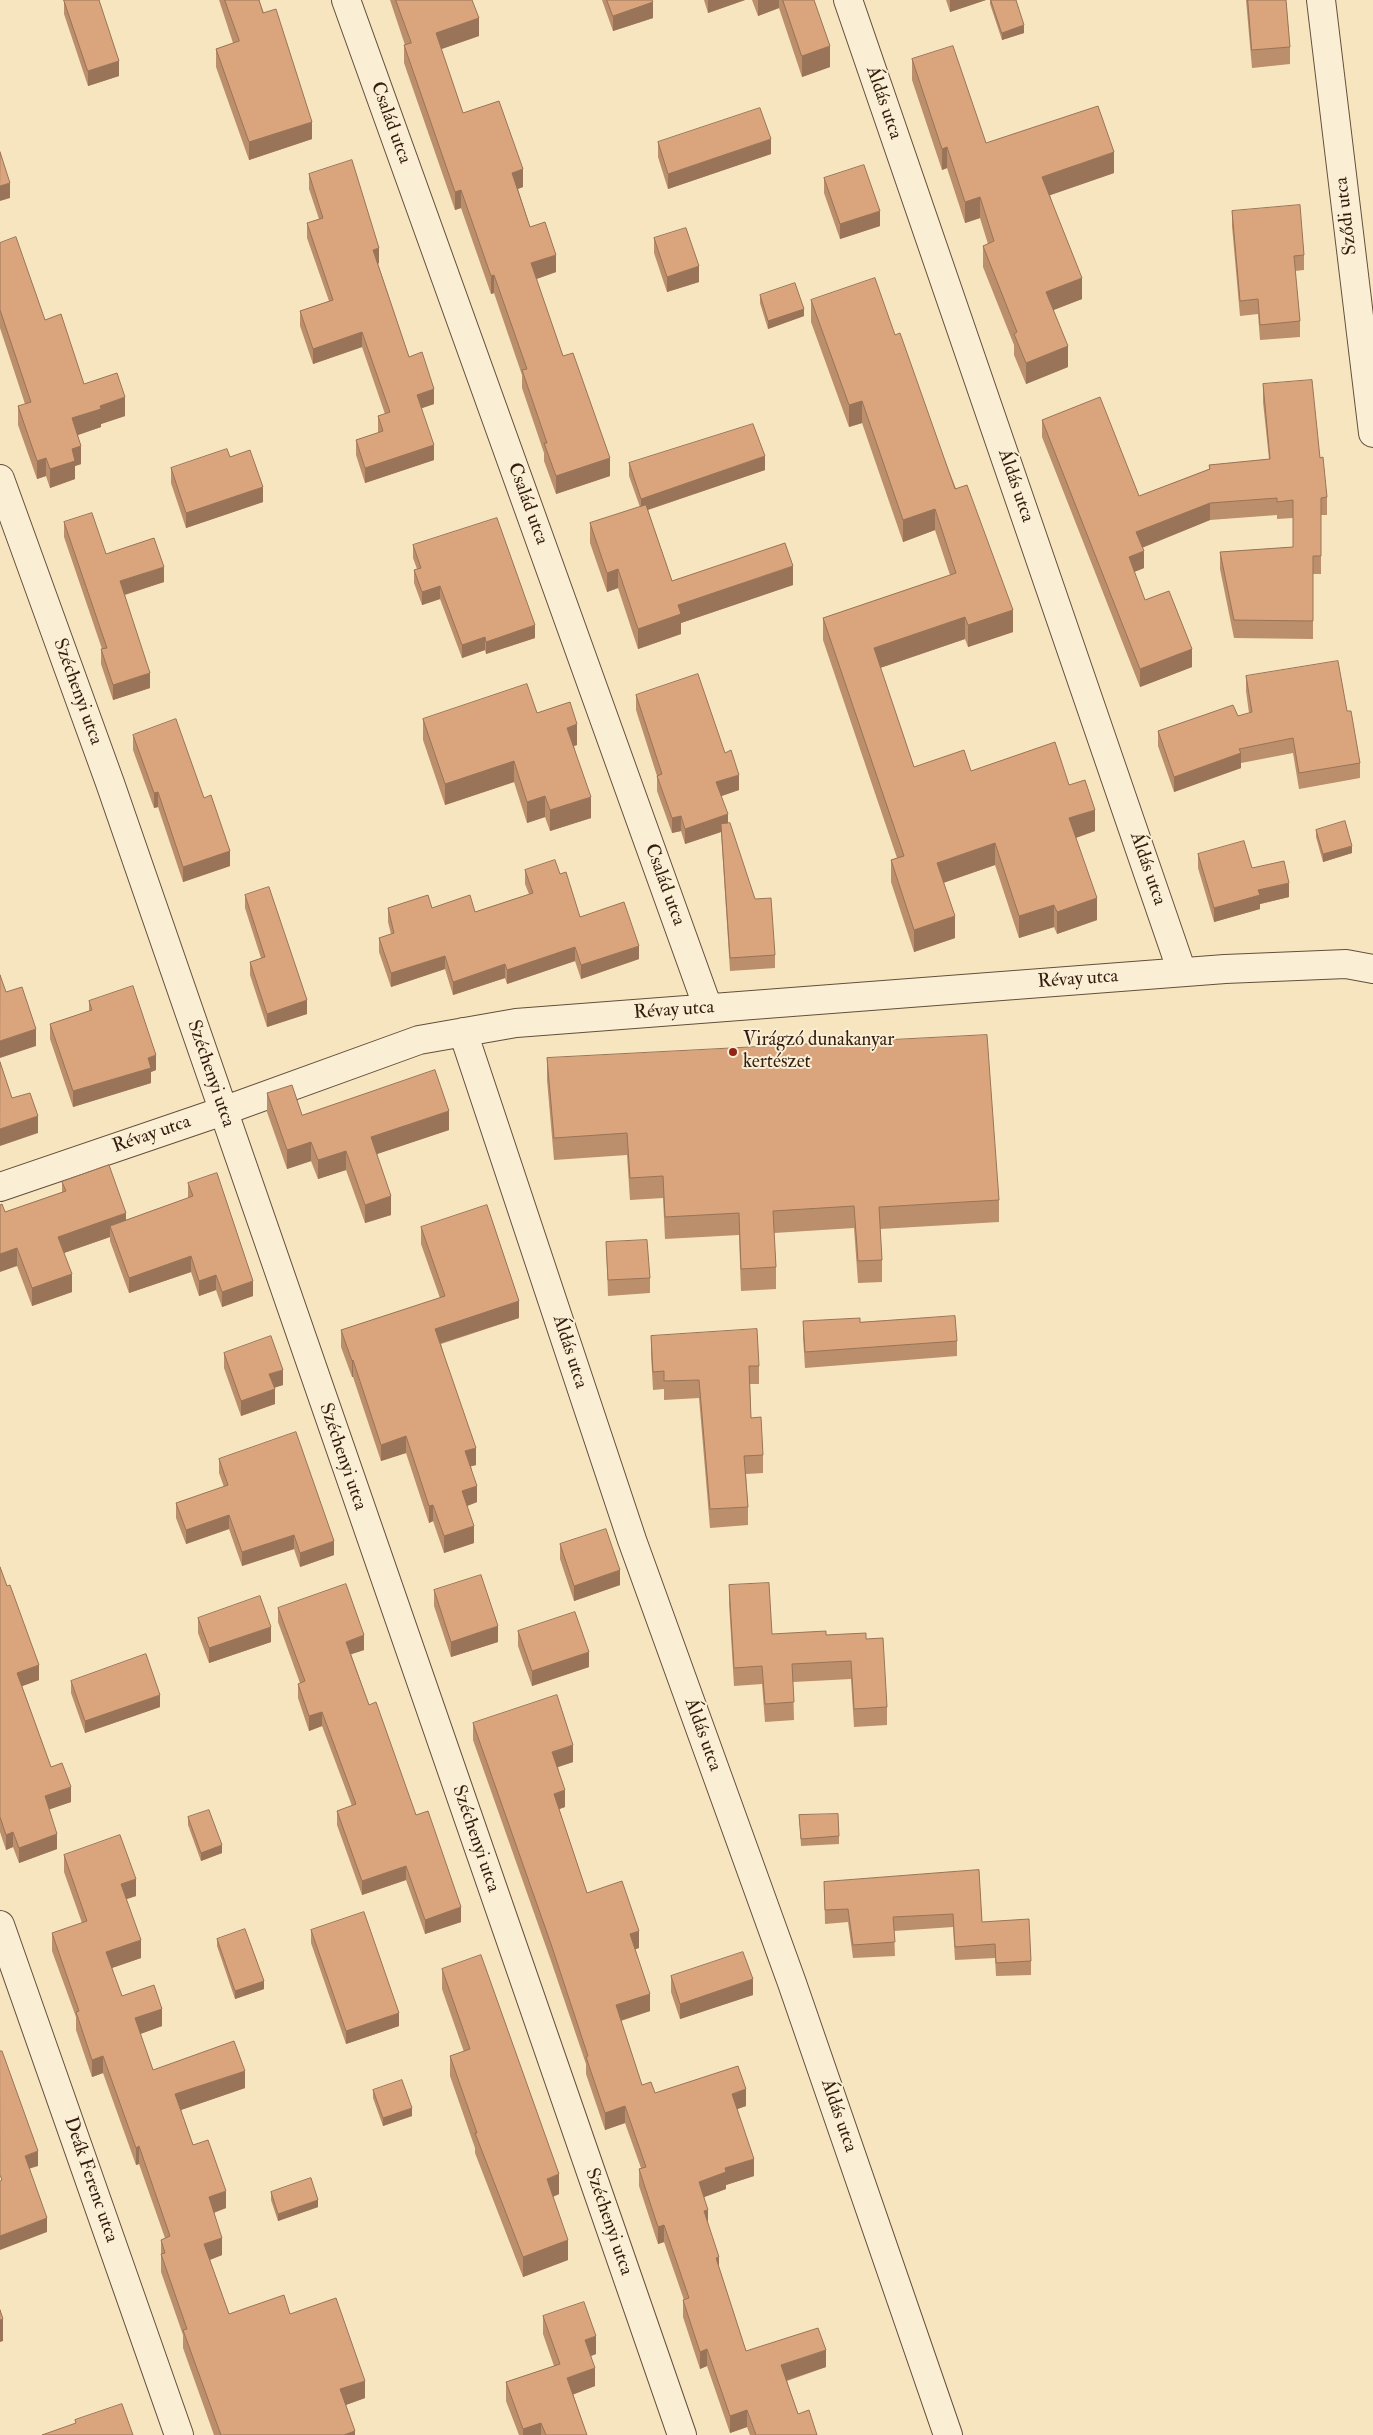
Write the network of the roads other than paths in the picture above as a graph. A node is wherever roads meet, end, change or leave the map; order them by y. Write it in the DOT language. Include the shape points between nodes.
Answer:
graph roads {
  1 [pos="346,0"];
  2 [pos="848,0"];
  3 [pos="1321,0"];
  4 [pos="1373,432"];
  5 [pos="0,480"];
  6 [pos="1373,969"];
  7 [pos="1182,972"];
  8 [pos="708,1008"];
  9 [pos="463,1032"];
  10 [pos="222,1111"];
  11 [pos="0,1186"];
  12 [pos="0,1925"];
  13 [pos="179,2435"];
  14 [pos="682,2435"];
  15 [pos="948,2435"];
  1 -- 8 [label="street, Család utca"];
  2 -- 7 [label="street, Áldás utca"];
  3 -- 4 [label="street, Sződi utca"];
  5 -- 10 [label="street, Széchenyi utca" via="110,782"];
  6 -- 7 [label="street, Révay utca" via="1346,964"];
  7 -- 8 [label="street, Révay utca"];
  8 -- 9 [label="street, Révay utca" via="516,1023"];
  9 -- 10 [label="street, Révay utca" via="419,1040"];
  9 -- 15 [label="street, Áldás utca" via="632,1540 792,1983"];
  10 -- 11 [label="street, Révay utca"];
  10 -- 14 [label="street, Széchenyi utca"];
  12 -- 13 [label="street, Deák Ferenc utca"];
}
